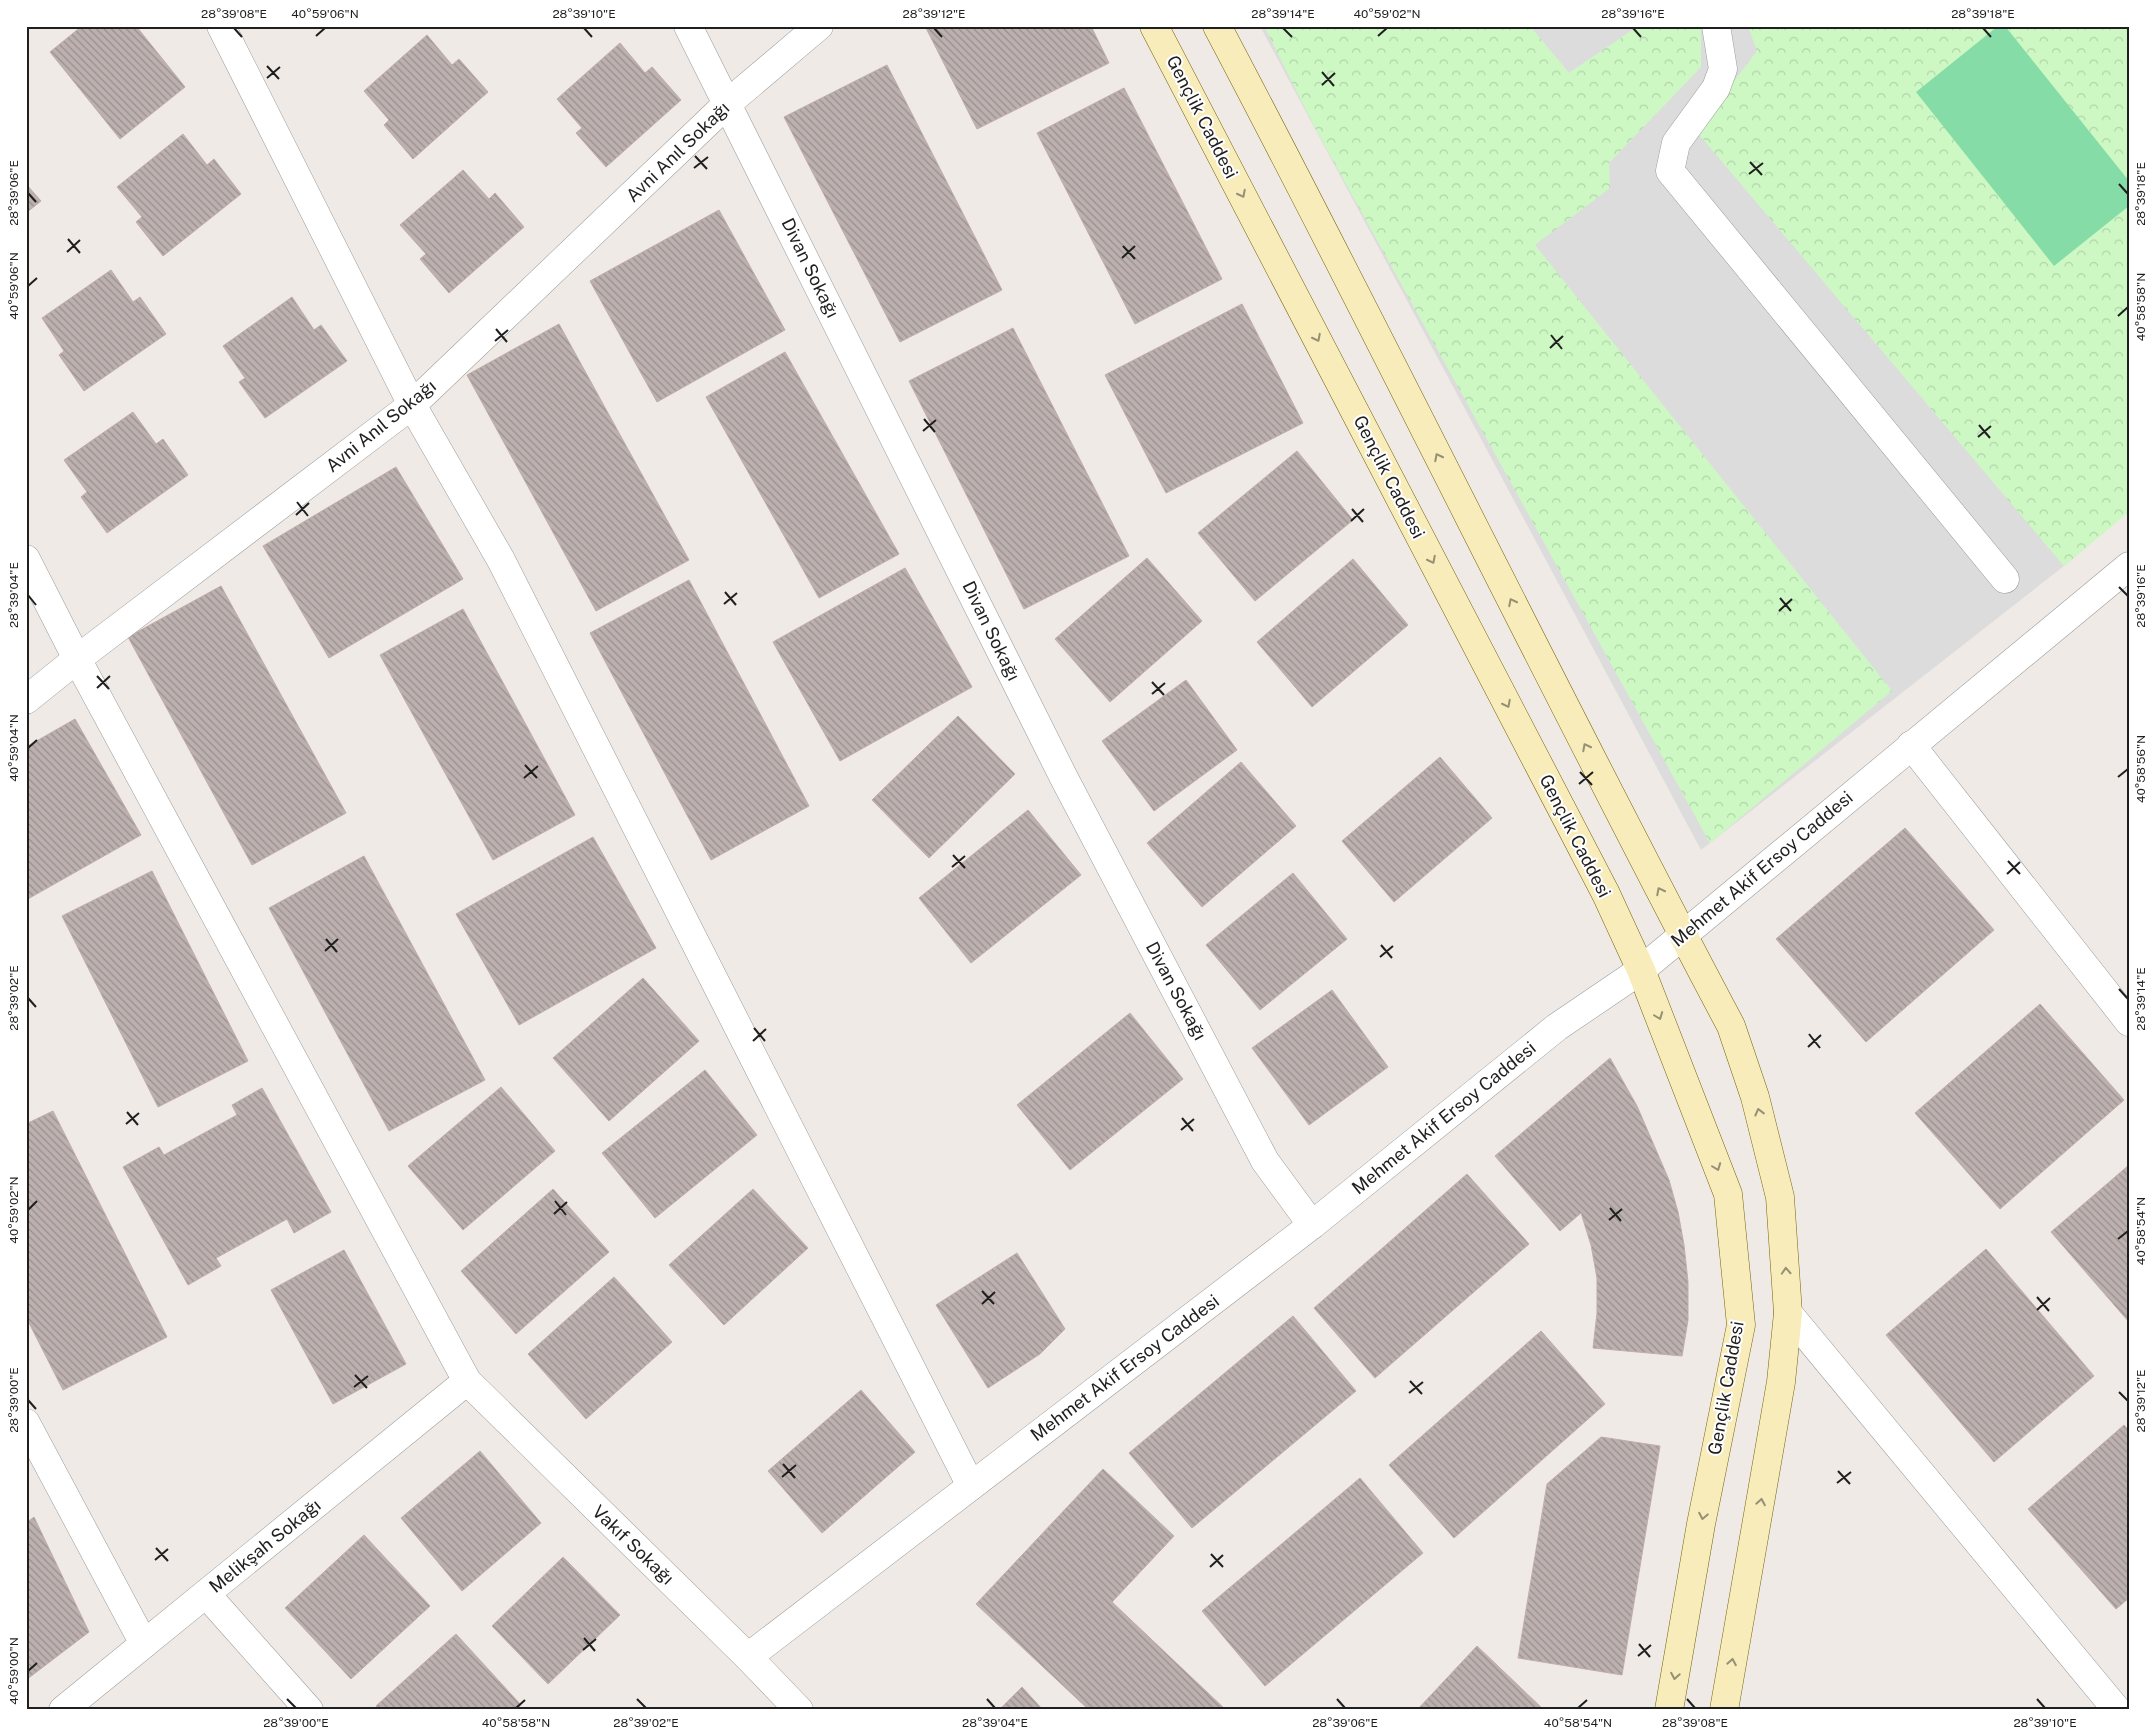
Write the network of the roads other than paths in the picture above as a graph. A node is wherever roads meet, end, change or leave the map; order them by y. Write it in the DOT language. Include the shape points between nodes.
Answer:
graph roads {
  1 [pos="221,26"];
  2 [pos="688,26"];
  3 [pos="819,26"];
  4 [pos="1154,26"];
  5 [pos="1217,26"];
  6 [pos="1716,26"];
  7 [pos="728,103"];
  8 [pos="412,406"];
  9 [pos="26,559"];
  10 [pos="2129,566"];
  11 [pos="2005,579"];
  12 [pos="77,660"];
  13 [pos="26,700"];
  14 [pos="1911,745"];
  15 [pos="1682,935"];
  16 [pos="1641,970"];
  17 [pos="2129,1022"];
  18 [pos="1312,1225"];
  19 [pos="1788,1313"];
  20 [pos="466,1381"];
  21 [pos="26,1423"];
  22 [pos="971,1486"];
  23 [pos="206,1594"];
  24 [pos="144,1644"];
  25 [pos="748,1657"];
  26 [pos="62,1710"];
  27 [pos="309,1710"];
  28 [pos="799,1710"];
  29 [pos="1669,1710"];
  30 [pos="1724,1710"];
  31 [pos="2117,1710"];
  1 -- 8 [label="street"];
  2 -- 7 [label="street, Divan Sokağı"];
  3 -- 7 [label="street, Avni Anıl Sokağı"];
  4 -- 16 [label="street, Gençlik Caddesi, one-way" via="1606,894"];
  15 -- 5 [label="street, one-way" via="1311,204"];
  6 -- 11 [label="street" via="1723,69 1716,88 1676,143 1670,171"];
  7 -- 8 [label="street, Avni Anıl Sokağı"];
  7 -- 18 [label="street, Divan Sokağı" via="1064,778 1265,1161"];
  8 -- 12 [label="street, Avni Anıl Sokağı"];
  8 -- 22 [label="street" via="500,560"];
  9 -- 12 [label="street, Vakıf Sokağı"];
  10 -- 14 [label="street, Mehmet Akif Ersoy Caddesi"];
  12 -- 13 [label="street, Avni Anıl Sokağı"];
  12 -- 20 [label="street, Vakıf Sokağı"];
  14 -- 15 [label="street, Mehmet Akif Ersoy Caddesi"];
  14 -- 17 [label="street"];
  15 -- 16 [label="street, Mehmet Akif Ersoy Caddesi"];
  19 -- 15 [label="street, one-way" via="1780,1197 1755,1097 1731,1026"];
  16 -- 18 [label="street, Mehmet Akif Ersoy Caddesi" via="1557,1027"];
  16 -- 29 [label="street, Gençlik Caddesi, one-way" via="1728,1194 1741,1326 1701,1524"];
  18 -- 22 [label="street, Mehmet Akif Ersoy Caddesi"];
  30 -- 19 [label="street, one-way" via="1781,1382"];
  19 -- 31 [label="street"];
  20 -- 23 [label="street, Melikşah Sokağı"];
  20 -- 25 [label="street, Vakıf Sokağı"];
  21 -- 24 [label="street"];
  22 -- 25 [label="street, Mehmet Akif Ersoy Caddesi"];
  23 -- 24 [label="street, Melikşah Sokağı"];
  23 -- 27 [label="street"];
  24 -- 26 [label="street, Melikşah Sokağı"];
  25 -- 28 [label="street, Vakıf Sokağı"];
}
